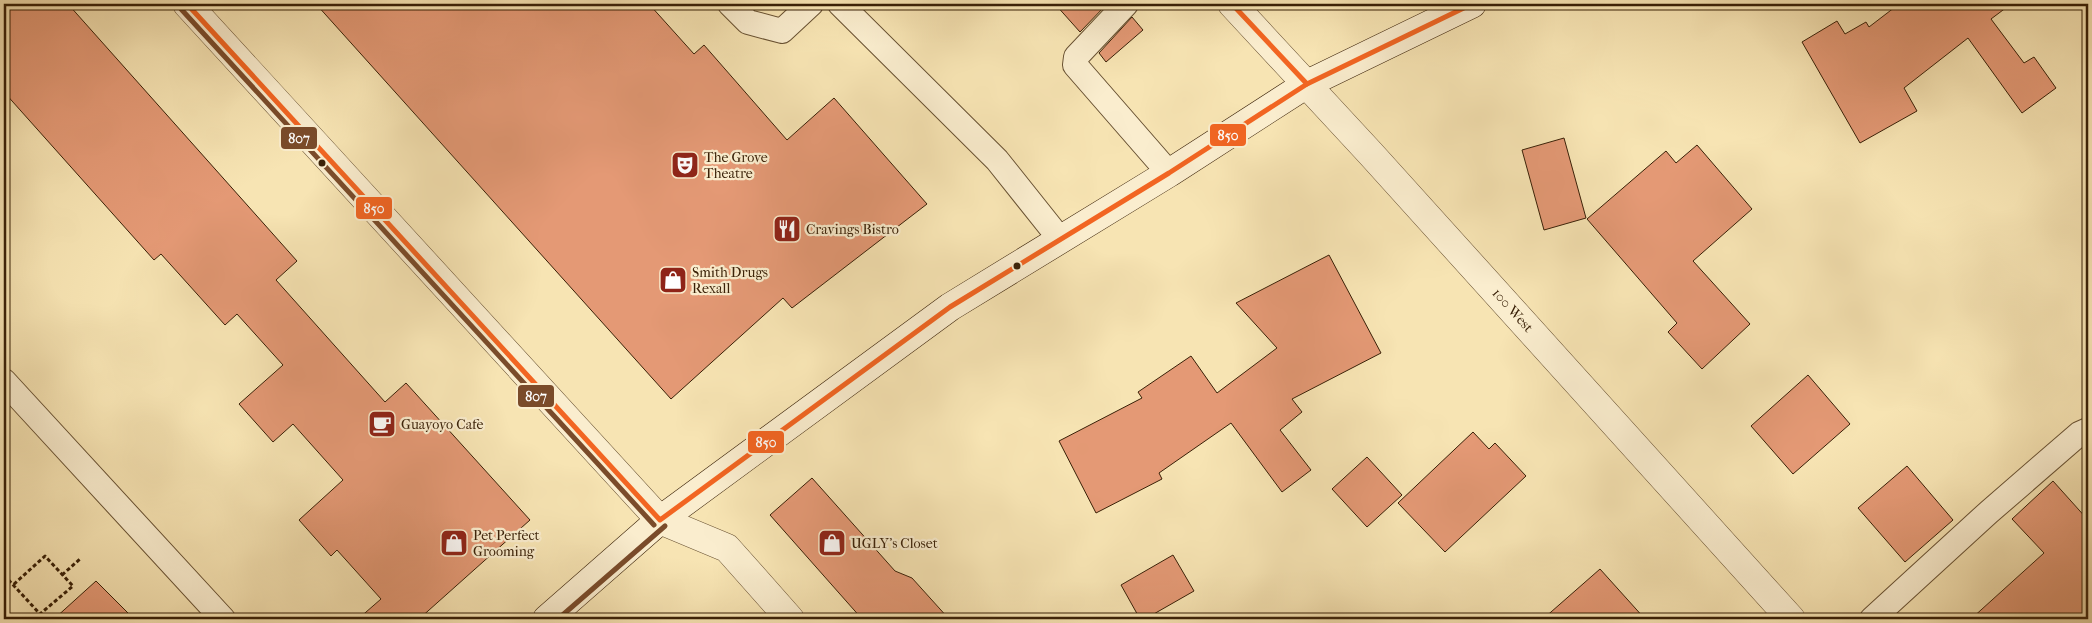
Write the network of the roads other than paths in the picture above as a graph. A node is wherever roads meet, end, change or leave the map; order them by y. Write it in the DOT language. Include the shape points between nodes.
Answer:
graph roads {
  1 [pos="188,4"];
  2 [pos="730,4"];
  3 [pos="811,4"];
  4 [pos="840,4"];
  5 [pos="1126,4"];
  6 [pos="1232,4"];
  7 [pos="1472,4"];
  8 [pos="1307,84"];
  9 [pos="1169,173"];
  10 [pos="1060,239"];
  11 [pos="4,381"];
  12 [pos="2088,430"];
  13 [pos="660,520"];
  14 [pos="1781,616"];
  15 [pos="223,619"];
  16 [pos="547,619"];
  17 [pos="790,619"];
  18 [pos="1872,619"];
  1 -- 13 [label="street"];
  2 -- 3 [label="lane" via="748,22 782,31"];
  4 -- 10 [label="lane" via="997,160"];
  5 -- 9 [label="lane" via="1076,57 1075,65"];
  6 -- 8 [label="street, 100 West"];
  7 -- 8 [label="street"];
  8 -- 9 [label="street"];
  8 -- 14 [label="street, 100 West"];
  9 -- 10 [label="street"];
  10 -- 13 [label="street" via="950,307"];
  11 -- 15 [label="lane"];
  12 -- 18 [label="lane" via="2079,434 1989,512"];
  13 -- 16 [label="street"];
  13 -- 17 [label="street" via="727,548"];
}
